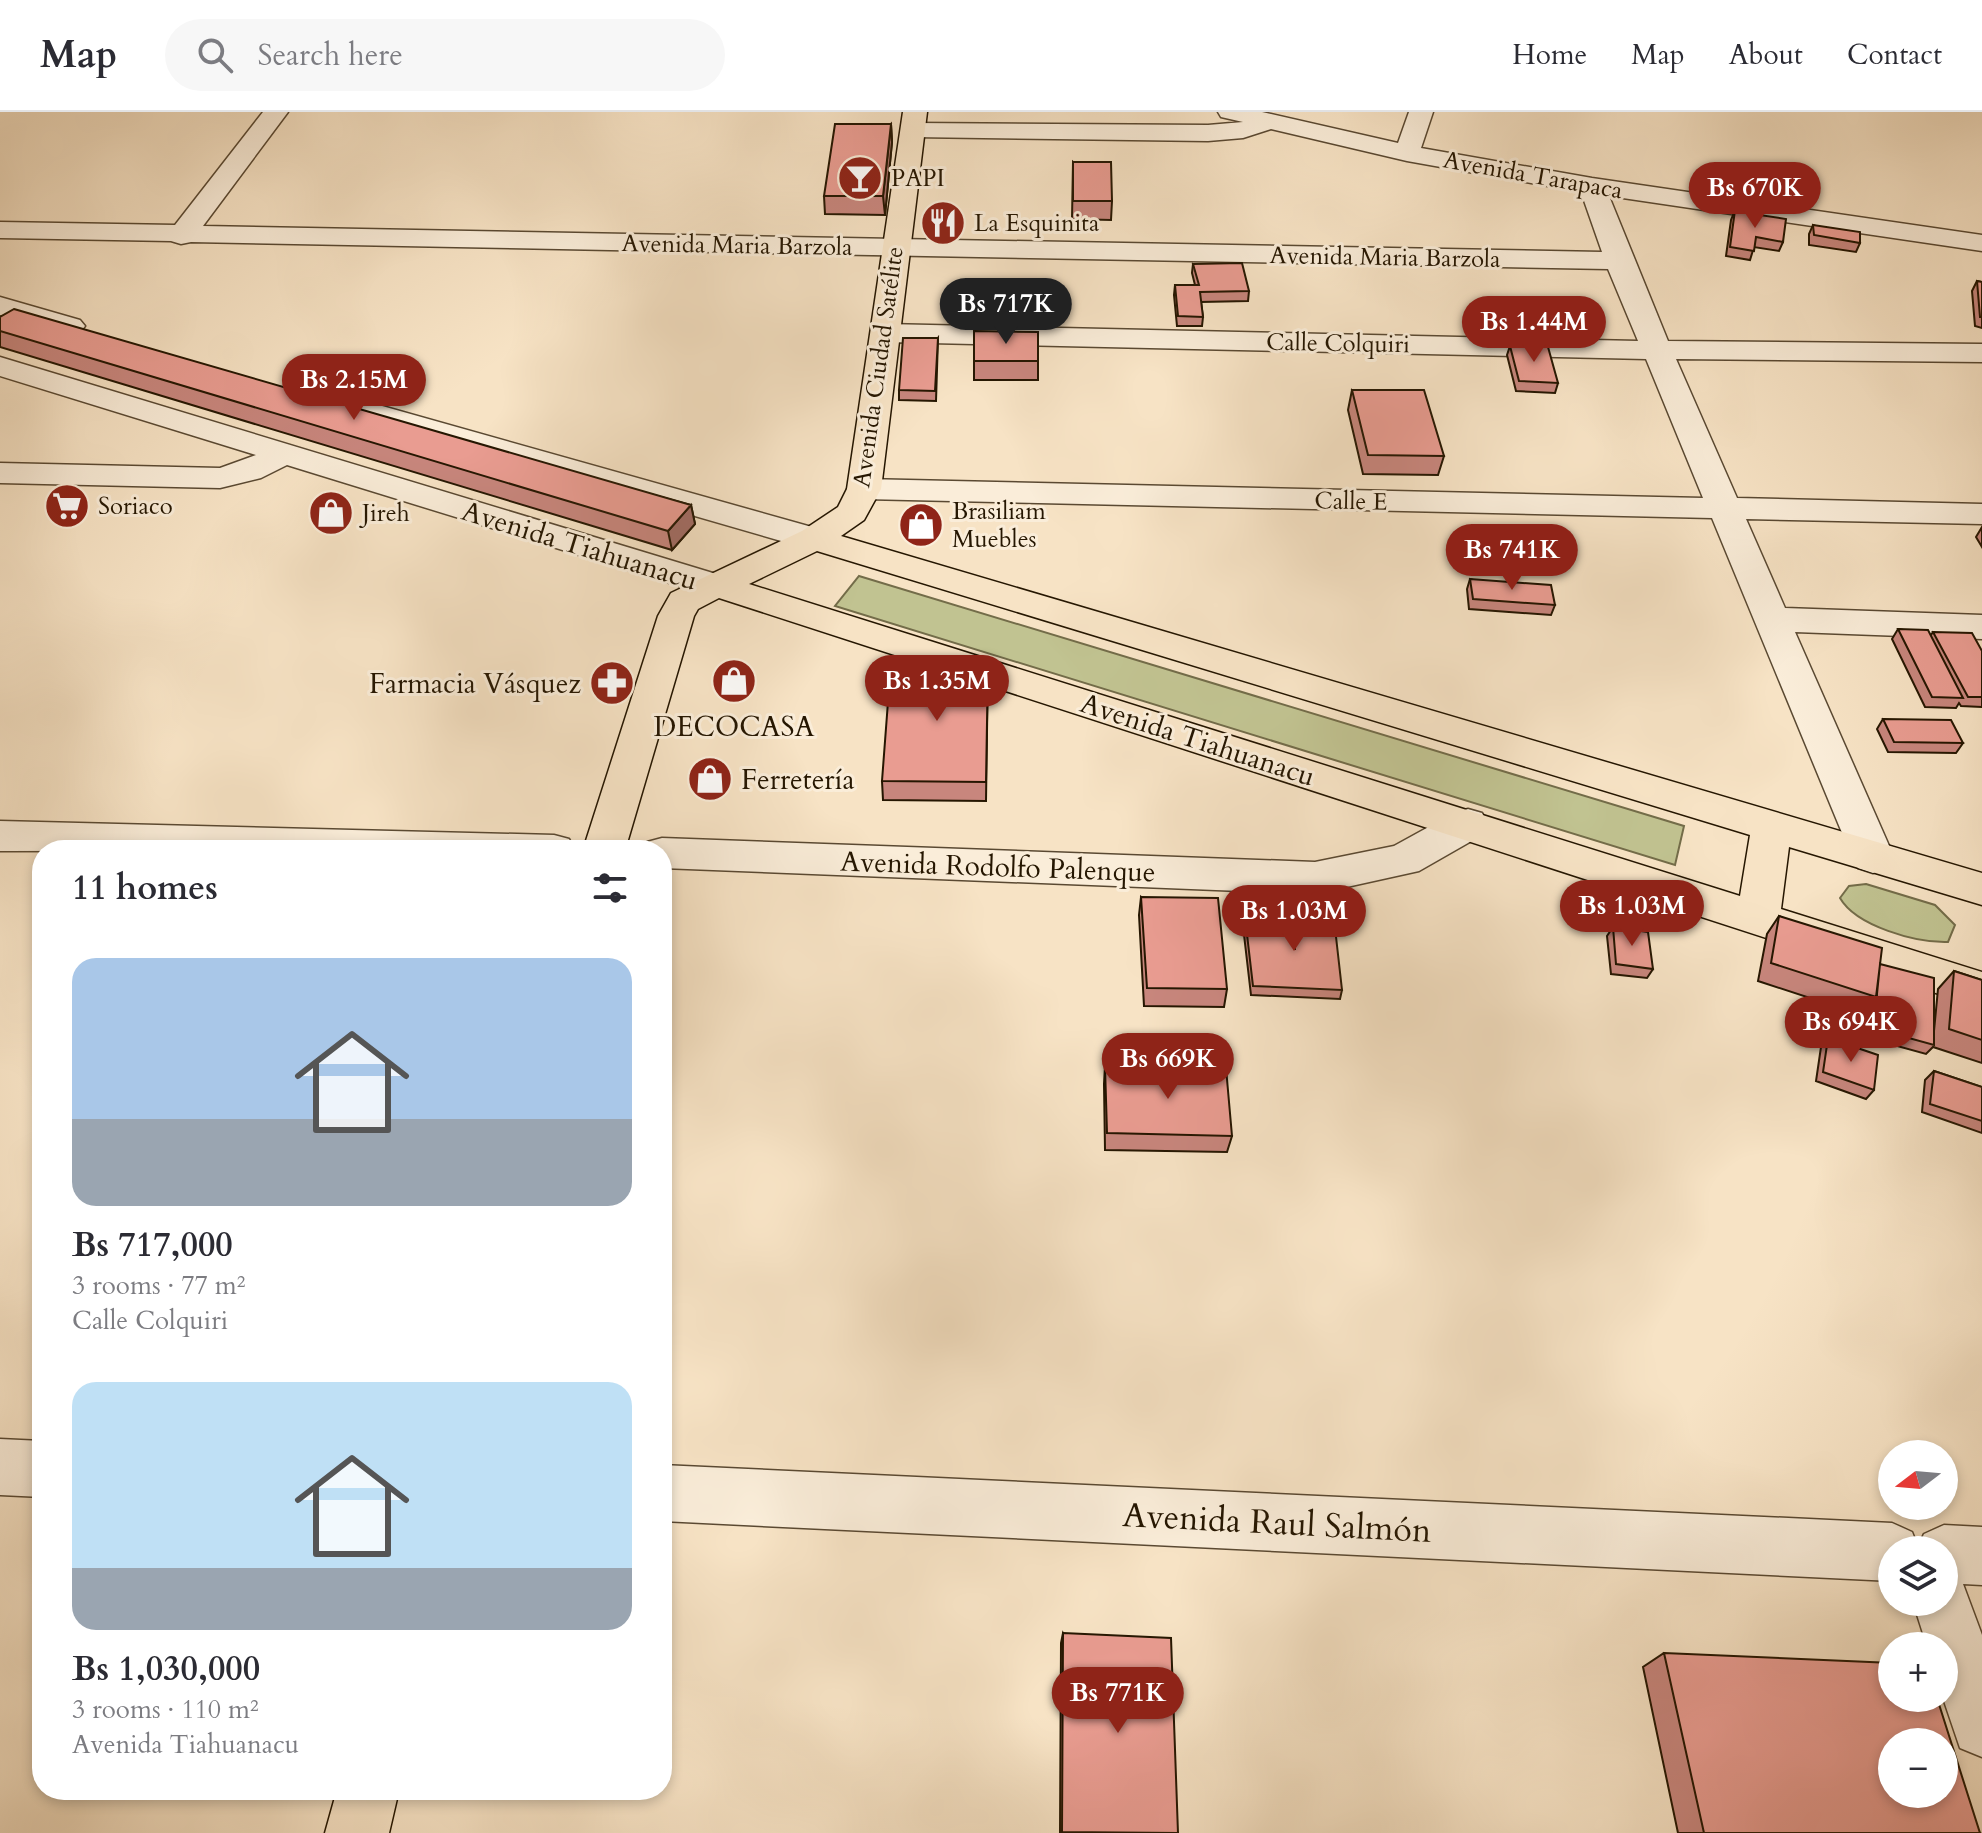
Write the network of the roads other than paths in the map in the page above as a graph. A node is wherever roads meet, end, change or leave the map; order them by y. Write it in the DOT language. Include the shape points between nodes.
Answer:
graph roads {
  1 [pos="276,112"];
  2 [pos="1230,112"];
  3 [pos="1421,112"];
  4 [pos="914,121"];
  5 [pos="1265,122"];
  6 [pos="1407,153"];
  7 [pos="1592,186"];
  8 [pos="0,230"];
  9 [pos="181,236"];
  10 [pos="1982,243"];
  11 [pos="895,247"];
  12 [pos="1619,261"];
  13 [pos="3,310"];
  14 [pos="886,333"];
  15 [pos="100,335"];
  16 [pos="1656,350"];
  17 [pos="1982,353"];
  18 [pos="0,366"];
  19 [pos="313,396"];
  20 [pos="281,455"];
  21 [pos="0,473"];
  22 [pos="864,489"];
  23 [pos="1725,510"];
  24 [pos="1982,514"];
  25 [pos="814,539"];
  26 [pos="714,585"];
  27 [pos="1772,619"];
  28 [pos="1982,627"];
  29 [pos="1468,824"];
  30 [pos="1772,826"];
  31 [pos="0,836"];
  32 [pos="158,840"];
  33 [pos="607,840"];
  34 [pos="672,853"];
  35 [pos="1873,857"];
  36 [pos="1982,889"];
  37 [pos="1758,917"];
  38 [pos="1982,990"];
  39 [pos="0,1467"];
  40 [pos="32,1469"];
  41 [pos="672,1493"];
  42 [pos="1878,1551"];
  43 [pos="1958,1555"];
  44 [pos="1982,1556"];
  45 [pos="1947,1616"];
  46 [pos="1982,1726"];
  47 [pos="365,1800"];
  48 [pos="357,1833"];
  1 -- 9 [label="street"];
  2 -- 5 [label="street, Avenida Tarapaca"];
  3 -- 6 [label="street"];
  4 -- 5 [label="street" via="1208,133 1243,131"];
  4 -- 11 [label="main road, Avenida Ciudad Satélite"];
  5 -- 6 [label="street, Avenida Tarapaca"];
  6 -- 7 [label="street, Avenida Tarapaca"];
  7 -- 10 [label="street, Avenida Tarapaca"];
  7 -- 12 [label="street"];
  8 -- 9 [label="street, Avenida Maria Barzola"];
  9 -- 11 [label="street, Avenida Maria Barzola"];
  11 -- 12 [label="street, Avenida Maria Barzola"];
  11 -- 14 [label="main road, Avenida Ciudad Satélite"];
  12 -- 16 [label="street"];
  13 -- 15 [label="street"];
  14 -- 16 [label="street, Calle Colquiri"];
  14 -- 22 [label="main road, Avenida Ciudad Satélite"];
  16 -- 17 [label="street, Calle Colquiri"];
  16 -- 23 [label="street"];
  18 -- 20 [label="street, Avenida Tiahuanacu"];
  19 -- 25 [label="street"];
  20 -- 21 [label="street" via="220,478"];
  20 -- 26 [label="street, Avenida Tiahuanacu"];
  22 -- 23 [label="street, Calle E"];
  22 -- 25 [label="main road, Avenida Ciudad Satélite" via="852,513"];
  23 -- 24 [label="street, Calle E"];
  23 -- 27 [label="street"];
  25 -- 26 [label="main road, Avenida Ciudad Satélite"];
  25 -- 30 [label="main road"];
  26 -- 29 [label="main road, Avenida Tiahuanacu"];
  26 -- 33 [label="main road, Avenida Ciudad Satélite" via="684,601 676,616"];
  27 -- 28 [label="street"];
  27 -- 35 [label="street"];
  29 -- 34 [label="street, Avenida Rodolfo Palenque" via="1404,860 1315,878"];
  29 -- 37 [label="main road, Avenida Tiahuanacu"];
  30 -- 35 [label="main road"];
  30 -- 37 [label="main road"];
  31 -- 32 [label="street"];
  35 -- 36 [label="main road"];
  37 -- 38 [label="main road, Avenida Tiahuanacu"];
  39 -- 40 [label="street"];
  41 -- 42 [label="street, Avenida Raul Salmón"];
  43 -- 44 [label="street"];
  45 -- 46 [label="street"];
  47 -- 48 [label="main road"];
}
